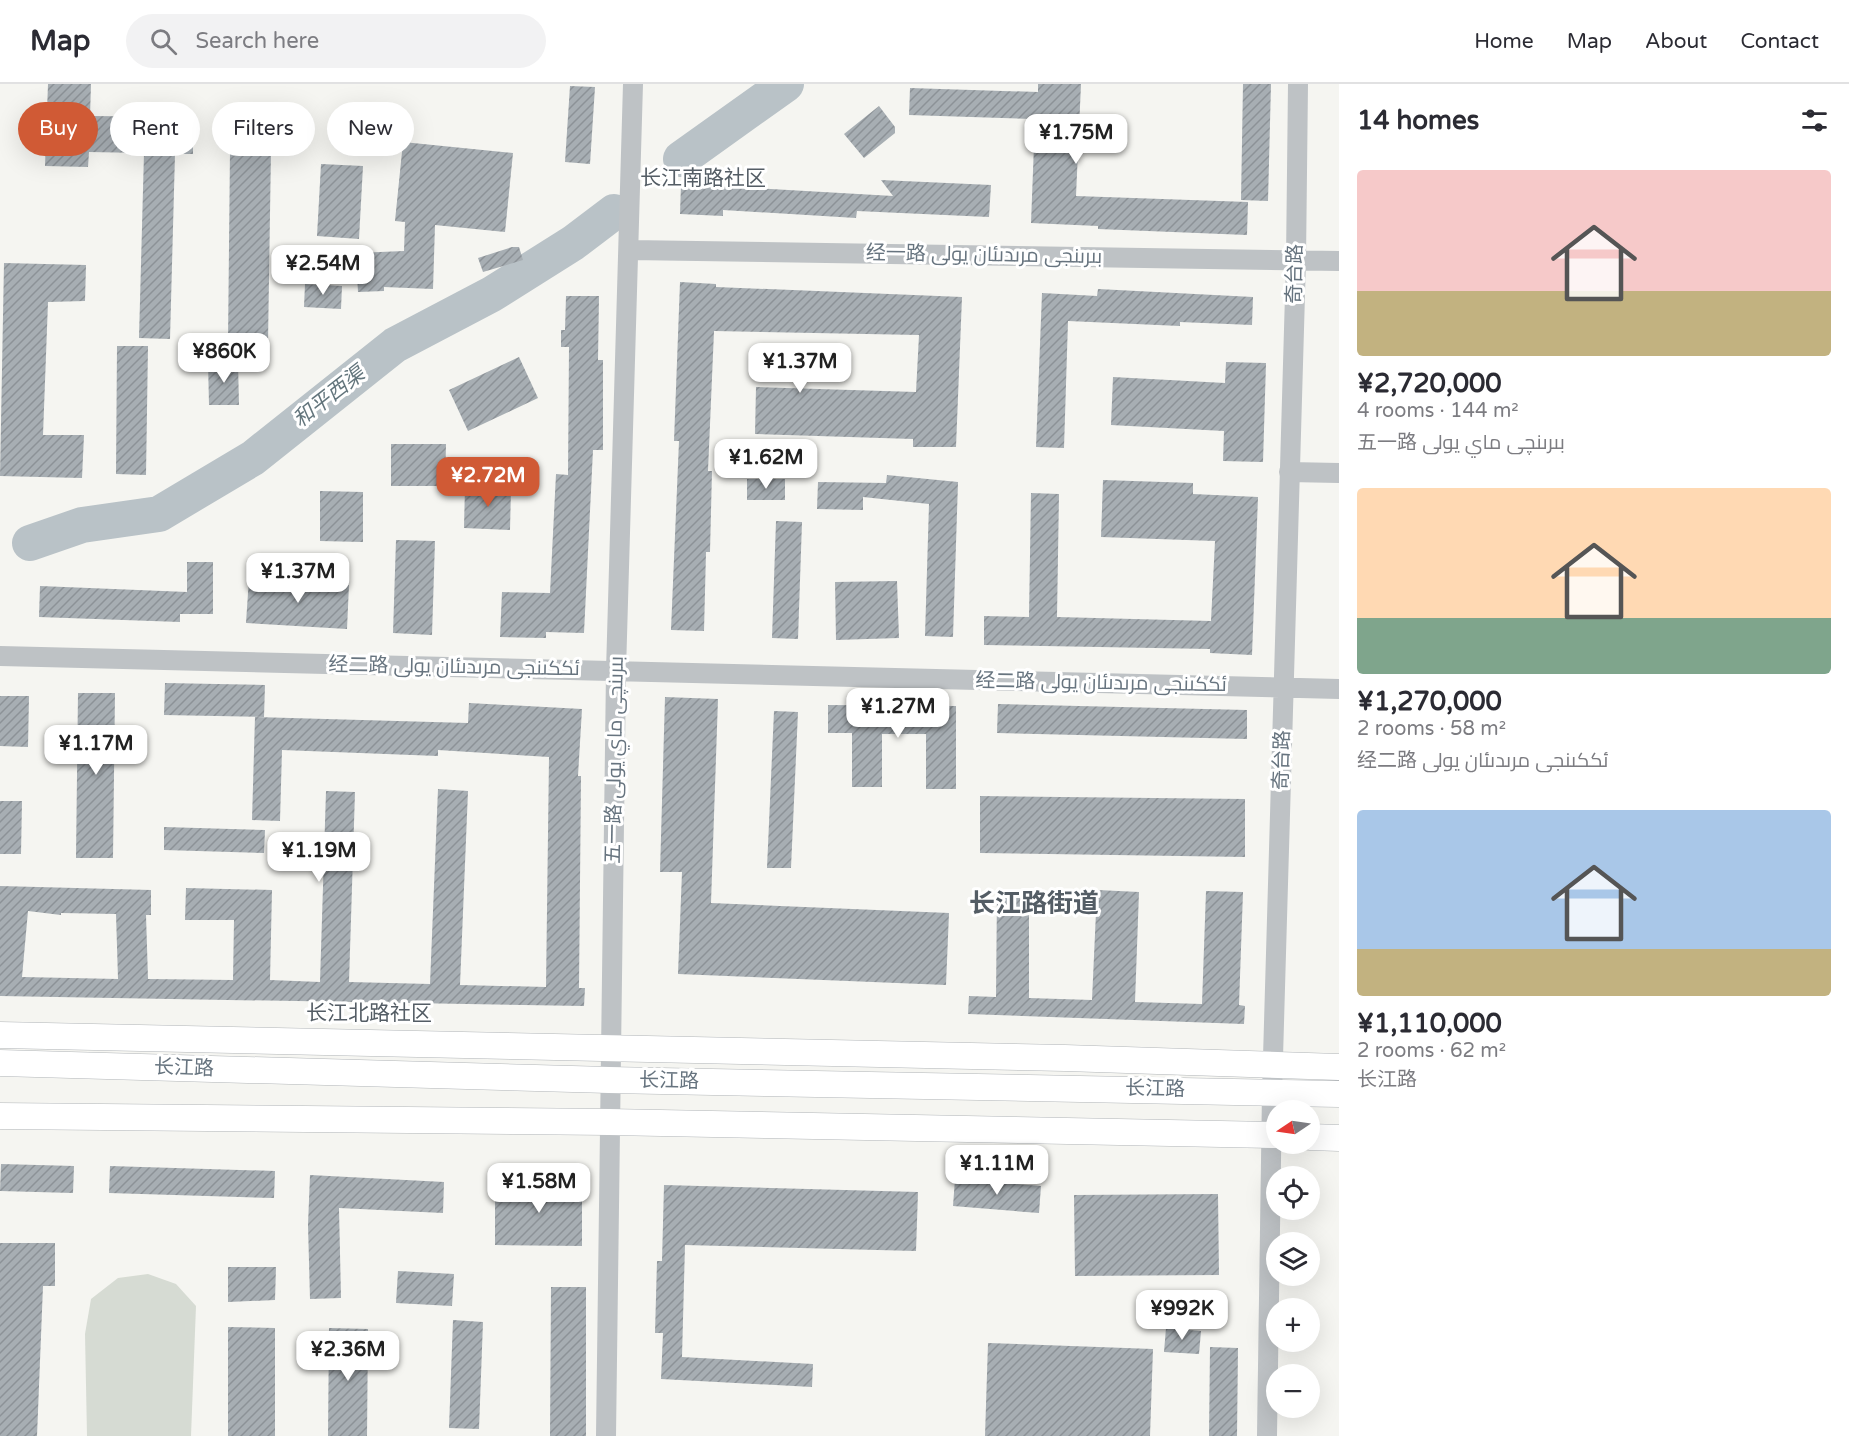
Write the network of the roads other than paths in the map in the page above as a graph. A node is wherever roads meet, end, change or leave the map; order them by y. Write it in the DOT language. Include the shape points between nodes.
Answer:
graph roads {
  1 [pos="633,84"];
  2 [pos="1298,84"];
  3 [pos="630,249"];
  4 [pos="1296,260"];
  5 [pos="1339,261"];
  6 [pos="1289,472"];
  7 [pos="1339,473"];
  8 [pos="0,656"];
  9 [pos="616,671"];
  10 [pos="1284,688"];
  11 [pos="1339,689"];
  12 [pos="0,1035"];
  13 [pos="610,1049"];
  14 [pos="0,1063"];
  15 [pos="1274,1065"];
  16 [pos="1339,1067"];
  17 [pos="609,1080"];
  18 [pos="1272,1092"];
  19 [pos="1339,1094"];
  20 [pos="1272,1100"];
  21 [pos="0,1116"];
  22 [pos="609,1122"];
  23 [pos="1266,1135"];
  24 [pos="1320,1137"];
  25 [pos="1339,1138"];
  26 [pos="1274,1154"];
  27 [pos="606,1436"];
  28 [pos="1267,1436"];
  1 -- 3 [label="street, 五一路 بىرىنچى ماي يولى"];
  2 -- 4 [label="street, 奇台路"];
  3 -- 4 [label="street, 经一路 بىرىنجى مرىدىئان يولى"];
  3 -- 9 [label="street, 五一路 بىرىنچى ماي يولى"];
  4 -- 5 [label="street, 经一路 بىرىنجى مرىدىئان يولى"];
  4 -- 6 [label="street, 奇台路"];
  6 -- 7 [label="street"];
  6 -- 10 [label="street, 奇台路"];
  8 -- 9 [label="street, 经二路 ئككىنجى مرىدىئان يولى"];
  9 -- 10 [label="street, 经二路 ئككىنجى مرىدىئان يولى"];
  9 -- 13 [label="street, 五一路 بىرىنچى ماي يولى"];
  10 -- 11 [label="street, 经二路 ئككىنجى مرىدىئان يولى"];
  10 -- 15 [label="street, 奇台路"];
  12 -- 13 [label="main road"];
  13 -- 15 [label="main road"];
  13 -- 17 [label="street, 五一路 بىرىنچى ماي يولى"];
  14 -- 17 [label="main road, 长江路"];
  15 -- 16 [label="main road"];
  15 -- 18 [label="street, 奇台路"];
  17 -- 18 [label="main road, 长江路"];
  17 -- 22 [label="street, 五一路 بىرىنچى ماي يولى"];
  18 -- 19 [label="main road, 长江路"];
  18 -- 20 [label="street, 奇台路"];
  21 -- 22 [label="main road"];
  22 -- 23 [label="main road"];
  22 -- 27 [label="street, 五一路 بىرىنچى ماي يولى"];
  24 -- 25 [label="main road"];
  26 -- 28 [label="street, 奇台路"];
}
